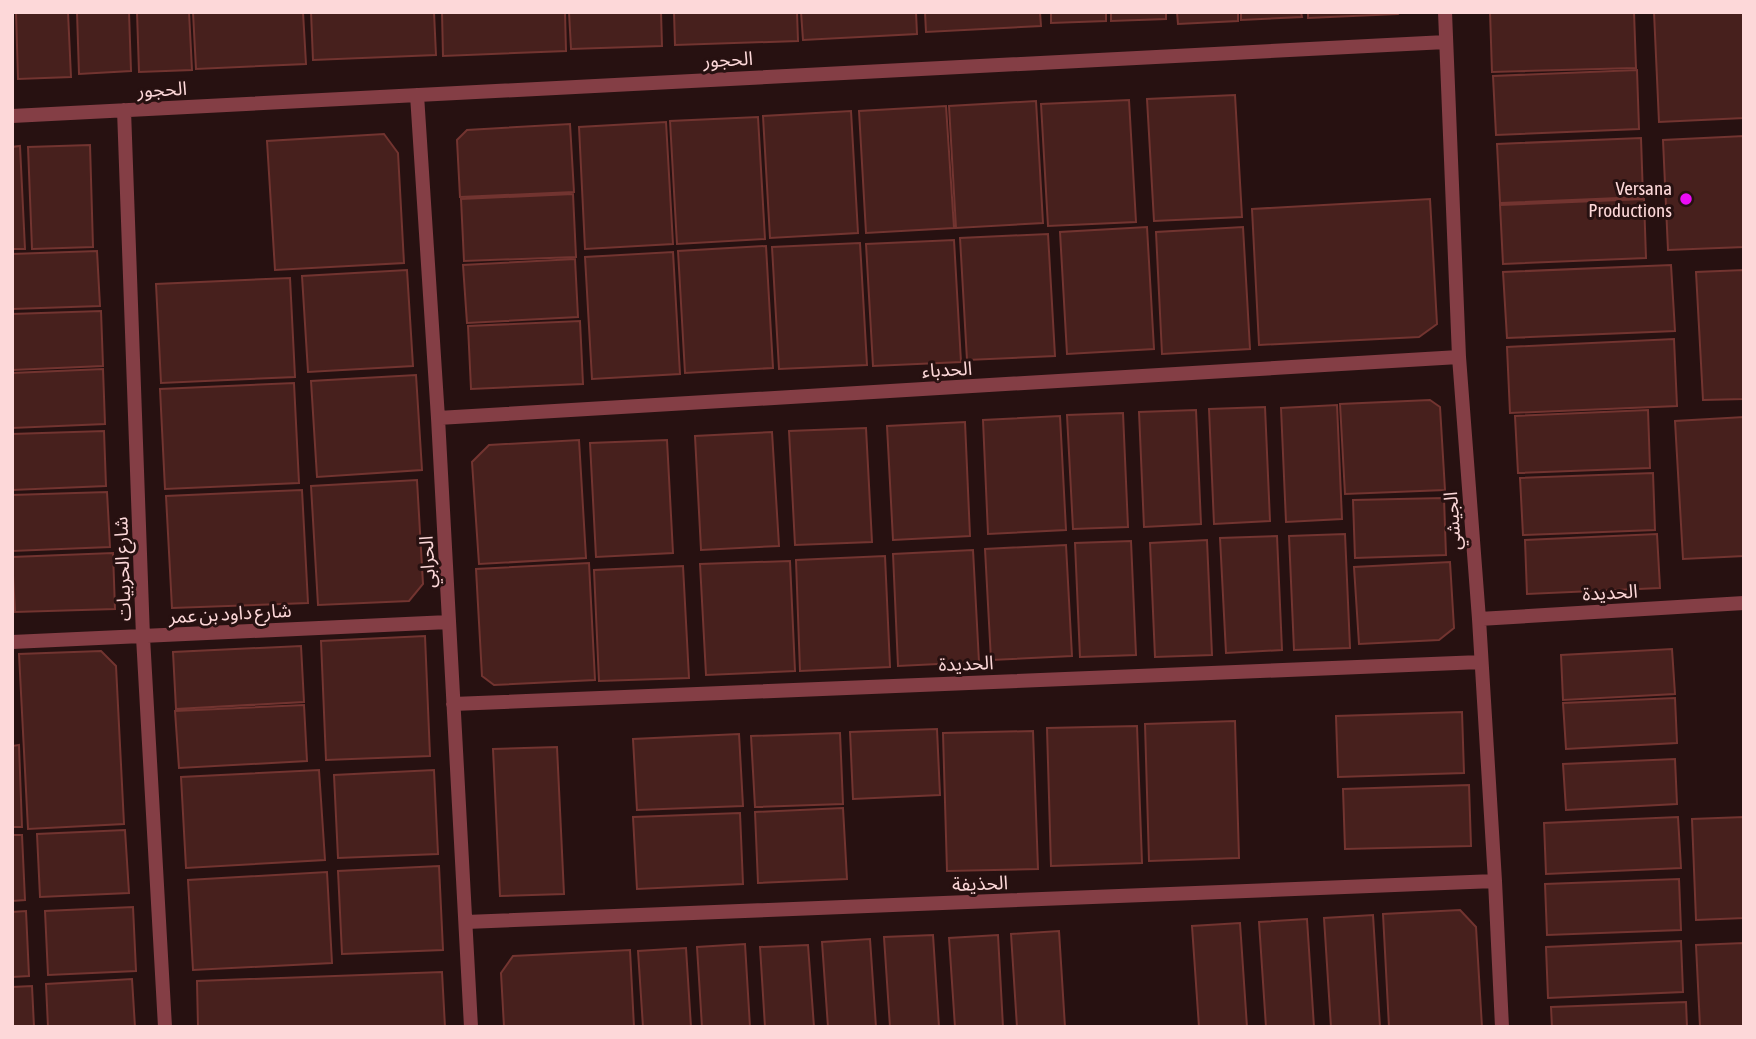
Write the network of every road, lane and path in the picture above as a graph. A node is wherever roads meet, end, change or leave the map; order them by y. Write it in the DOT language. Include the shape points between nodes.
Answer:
graph roads {
  1 [pos="1445,12"];
  2 [pos="1446,42"];
  3 [pos="417,94"];
  4 [pos="124,110"];
  5 [pos="12,116"];
  6 [pos="1459,358"];
  7 [pos="438,418"];
  8 [pos="1744,603"];
  9 [pos="1479,619"];
  10 [pos="449,622"];
  11 [pos="143,637"];
  12 [pos="12,642"];
  13 [pos="1481,662"];
  14 [pos="453,704"];
  15 [pos="1495,881"];
  16 [pos="466,922"];
  17 [pos="165,1027"];
  18 [pos="471,1027"];
  19 [pos="1502,1027"];
  1 -- 2 [label="street, الجيشي"];
  2 -- 3 [label="street, الحجور"];
  2 -- 6 [label="street, الجيشي"];
  3 -- 4 [label="street, الحجور"];
  3 -- 7 [label="street, الحرابي"];
  4 -- 5 [label="street, الحجور"];
  4 -- 11 [label="street, شارع الحربيات"];
  6 -- 7 [label="street, الحدباء"];
  6 -- 9 [label="street, الجيشي"];
  7 -- 10 [label="street, الحرابي"];
  8 -- 9 [label="street, الحديدة"];
  9 -- 13 [label="street, الجيشي"];
  10 -- 11 [label="street, شارع داود بن عمر"];
  10 -- 14 [label="street, الحرابي"];
  11 -- 12 [label="street, شارع داود بن عمر"];
  11 -- 17 [label="street, شارع الحربيات"];
  13 -- 14 [label="street, الحديدة"];
  13 -- 15 [label="street, الجيشي"];
  14 -- 16 [label="street, الحرابي"];
  15 -- 16 [label="street, الحذيفة"];
  15 -- 19 [label="street, الجيشي"];
  16 -- 18 [label="street, الحرابي"];
}
